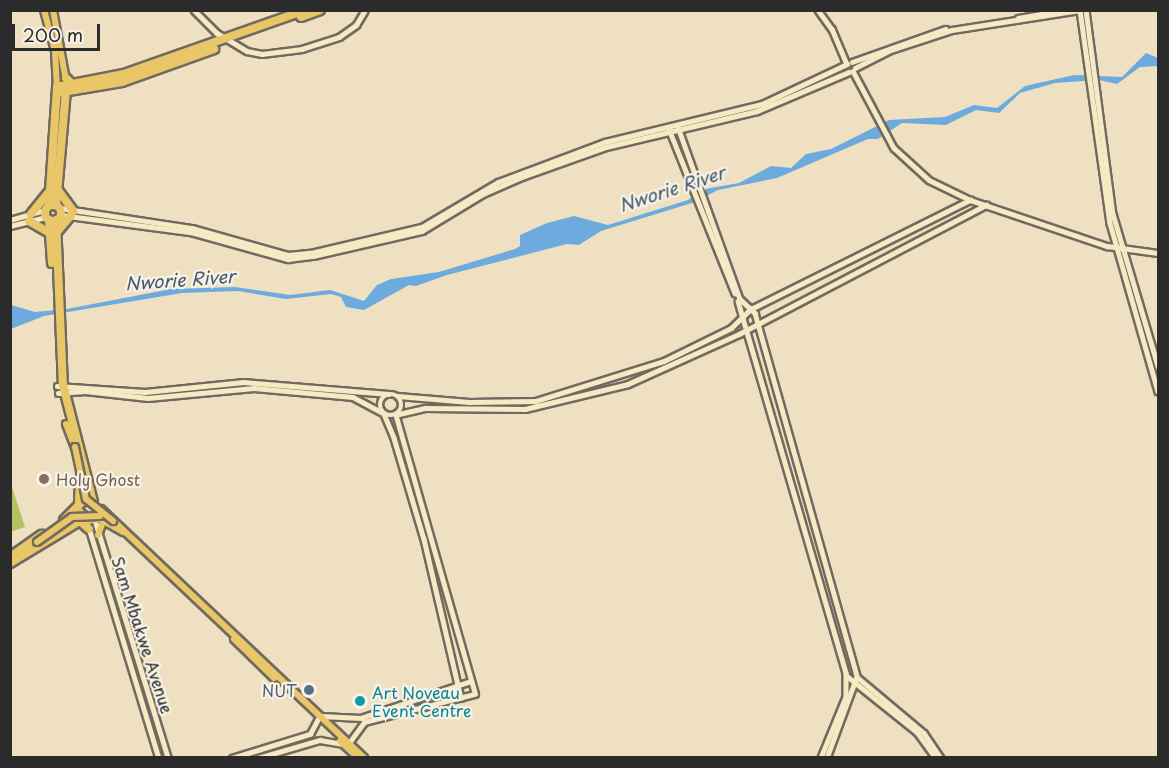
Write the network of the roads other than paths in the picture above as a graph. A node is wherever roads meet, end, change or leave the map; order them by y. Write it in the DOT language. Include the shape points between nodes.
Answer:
graph roads {
  1 [pos="44,10"];
  2 [pos="53,10"];
  3 [pos="194,10"];
  4 [pos="306,10"];
  5 [pos="320,10"];
  6 [pos="365,10"];
  7 [pos="818,10"];
  8 [pos="1066,10"];
  9 [pos="1080,10"];
  10 [pos="1086,10"];
  11 [pos="213,30"];
  12 [pos="231,41"];
  13 [pos="212,47"];
  14 [pos="1091,65"];
  15 [pos="851,67"];
  16 [pos="66,78"];
  17 [pos="66,91"];
  18 [pos="678,126"];
  19 [pos="669,129"];
  20 [pos="54,190"];
  21 [pos="699,194"];
  22 [pos="701,200"];
  23 [pos="970,200"];
  24 [pos="986,204"];
  25 [pos="53,213"];
  26 [pos="72,213"];
  27 [pos="30,218"];
  28 [pos="10,220"];
  29 [pos="10,226"];
  30 [pos="53,234"];
  31 [pos="1121,248"];
  32 [pos="1158,253"];
  33 [pos="751,309"];
  34 [pos="743,316"];
  35 [pos="758,323"];
  36 [pos="747,328"];
  37 [pos="1158,366"];
  38 [pos="61,389"];
  39 [pos="1158,391"];
  40 [pos="129,393"];
  41 [pos="389,394"];
  42 [pos="398,396"];
  43 [pos="382,413"];
  44 [pos="397,415"];
  45 [pos="66,424"];
  46 [pos="78,505"];
  47 [pos="96,505"];
  48 [pos="84,519"];
  49 [pos="96,519"];
  50 [pos="112,522"];
  51 [pos="72,523"];
  52 [pos="89,529"];
  53 [pos="98,535"];
  54 [pos="130,537"];
  55 [pos="147,551"];
  56 [pos="11,560"];
  57 [pos="846,673"];
  58 [pos="857,677"];
  59 [pos="471,681"];
  60 [pos="457,685"];
  61 [pos="857,686"];
  62 [pos="461,698"];
  63 [pos="319,717"];
  64 [pos="347,744"];
  65 [pos="159,758"];
  66 [pos="168,758"];
  67 [pos="232,758"];
  68 [pos="258,758"];
  69 [pos="357,758"];
  70 [pos="364,758"];
  71 [pos="821,758"];
  72 [pos="827,758"];
  73 [pos="936,758"];
  74 [pos="941,758"];
  1 -- 17 [label="main road"];
  2 -- 16 [label="main road"];
  3 -- 11 [label="street"];
  4 -- 12 [label="highway"];
  5 -- 12 [label="highway"];
  6 -- 12 [label="street" via="348,33 302,50 254,53"];
  7 -- 15 [label="street"];
  8 -- 15 [label="street" via="960,25 898,44"];
  9 -- 14 [label="street"];
  9 -- 15 [label="street" via="952,30"];
  10 -- 14 [label="street"];
  11 -- 12 [label="street"];
  11 -- 13 [label="street"];
  12 -- 13 [label="highway"];
  13 -- 17 [label="highway" via="122,81"];
  14 -- 31 [label="street" via="1110,200"];
  15 -- 18 [label="street" via="762,104"];
  15 -- 23 [label="street" via="901,158 918,174"];
  16 -- 17 [label="highway"];
  17 -- 20 [label="highway"];
  18 -- 19 [label="street"];
  18 -- 21 [label="street"];
  19 -- 21 [label="street"];
  19 -- 26 [label="street" via="605,142 498,182 422,227 298,254 192,228"];
  20 -- 25 [label="highway"];
  20 -- 26 [label="highway"];
  20 -- 27 [label="highway"];
  21 -- 22 [label="street"];
  22 -- 33 [label="street" via="740,299"];
  22 -- 34 [label="street"];
  23 -- 24 [label="street"];
  23 -- 33 [label="street"];
  24 -- 31 [label="street"];
  24 -- 35 [label="street"];
  25 -- 26 [label="street"];
  25 -- 27 [label="street"];
  25 -- 30 [label="highway"];
  26 -- 30 [label="highway"];
  27 -- 28 [label="street"];
  27 -- 29 [label="street"];
  27 -- 30 [label="highway"];
  30 -- 38 [label="highway"];
  31 -- 32 [label="street"];
  31 -- 37 [label="street"];
  31 -- 39 [label="street"];
  33 -- 34 [label="street"];
  33 -- 35 [label="street"];
  34 -- 36 [label="street"];
  34 -- 42 [label="street" via="731,328 664,361 562,395 510,403"];
  35 -- 36 [label="street"];
  35 -- 58 [label="street"];
  36 -- 44 [label="street" via="651,375 570,401 516,410 425,408"];
  36 -- 57 [label="street"];
  38 -- 40 [label="street"];
  38 -- 45 [label="highway"];
  38 -- 47 [label="highway"];
  40 -- 41 [label="street" via="247,382"];
  40 -- 43 [label="street" via="148,398 260,388 353,397"];
  41 -- 42 [label="street"];
  41 -- 43 [label="street" via="380,402"];
  42 -- 44 [label="street" via="402,405"];
  43 -- 44 [label="street"];
  43 -- 60 [label="street" via="394,438 426,550 451,643"];
  44 -- 59 [label="street"];
  45 -- 46 [label="highway" via="78,470"];
  45 -- 50 [label="main road, bridge" via="86,500"];
  46 -- 47 [label="highway"];
  46 -- 48 [label="highway"];
  46 -- 56 [label="highway"];
  47 -- 49 [label="highway"];
  47 -- 55 [label="main road"];
  48 -- 49 [label="highway"];
  48 -- 51 [label="highway"];
  48 -- 52 [label="street, Sam Mbakwe Avenue"];
  49 -- 50 [label="main road"];
  49 -- 53 [label="street, Sam Mbakwe Avenue"];
  50 -- 53 [label="main road" via="103,522"];
  50 -- 54 [label="main road"];
  50 -- 54 [label="main road"];
  50 -- 56 [label="main road, bridge" via="95,514 81,514"];
  51 -- 52 [label="highway" via="80,520"];
  51 -- 56 [label="highway"];
  52 -- 65 [label="street, Sam Mbakwe Avenue"];
  53 -- 66 [label="street, Sam Mbakwe Avenue"];
  54 -- 55 [label="main road"];
  55 -- 63 [label="main road"];
  57 -- 61 [label="street"];
  57 -- 71 [label="street" via="846,697"];
  58 -- 61 [label="street"];
  58 -- 74 [label="street" via="924,733"];
  59 -- 60 [label="street"];
  59 -- 62 [label="street" via="475,694"];
  60 -- 62 [label="street"];
  60 -- 63 [label="street" via="361,717"];
  61 -- 72 [label="street"];
  61 -- 73 [label="street" via="917,732"];
  62 -- 64 [label="street" via="364,722"];
  63 -- 64 [label="main road"];
  63 -- 67 [label="street" via="310,734"];
  64 -- 68 [label="street" via="320,740"];
  64 -- 69 [label="main road"];
  64 -- 70 [label="main road"];
}
